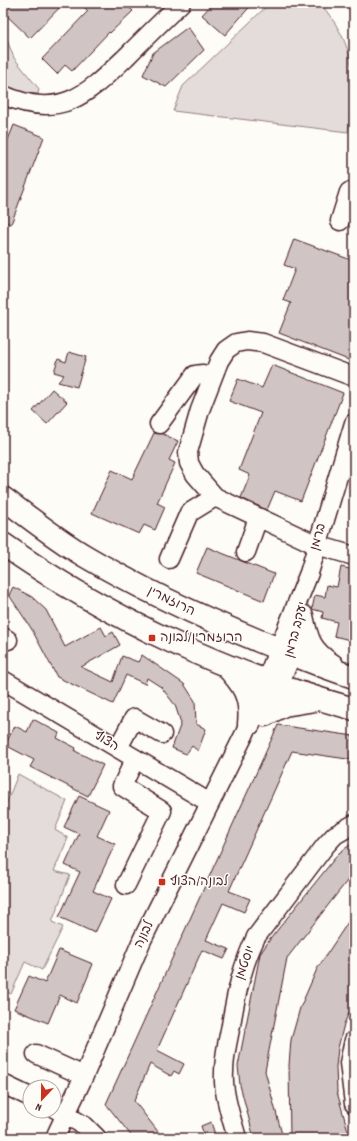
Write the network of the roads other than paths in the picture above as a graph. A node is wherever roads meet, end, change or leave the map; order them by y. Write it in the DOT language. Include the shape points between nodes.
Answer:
graph roads {
  1 [pos="181,3"];
  2 [pos="3,95"];
  3 [pos="354,194"];
  4 [pos="340,221"];
  5 [pos="354,377"];
  6 [pos="212,378"];
  7 [pos="354,423"];
  8 [pos="159,424"];
  9 [pos="215,497"];
  10 [pos="3,498"];
  11 [pos="258,518"];
  12 [pos="3,544"];
  13 [pos="317,545"];
  14 [pos="246,552"];
  15 [pos="354,556"];
  16 [pos="169,559"];
  17 [pos="309,573"];
  18 [pos="302,616"];
  19 [pos="286,652"];
  20 [pos="224,664"];
  21 [pos="350,676"];
  22 [pos="3,680"];
  23 [pos="273,683"];
  24 [pos="322,700"];
  25 [pos="354,709"];
  26 [pos="257,720"];
  27 [pos="162,734"];
  28 [pos="118,748"];
  29 [pos="135,759"];
  30 [pos="210,803"];
  31 [pos="354,824"];
  32 [pos="126,885"];
  33 [pos="353,1044"];
  34 [pos="36,1054"];
  35 [pos="84,1076"];
  36 [pos="3,1084"];
  37 [pos="22,1093"];
  38 [pos="354,1104"];
  39 [pos="62,1108"];
  40 [pos="62,1112"];
  41 [pos="59,1119"];
  42 [pos="56,1138"];
  43 [pos="97,1138"];
  44 [pos="237,1138"];
  1 -- 2 [label="street" via="98,83 76,99 60,104 34,106"];
  3 -- 4 [label="street" via="349,192"];
  5 -- 6 [label="street" via="275,347 247,341 236,343 226,350"];
  6 -- 8 [label="street" via="203,374 195,376"];
  6 -- 9 [label="street" via="188,452 189,463 195,474"];
  7 -- 13 [label="street, ברמן"];
  9 -- 11 [label="street"];
  9 -- 16 [label="street" via="189,513"];
  10 -- 19 [label="main road, הרוזמרין" via="84,556 137,586 180,608"];
  11 -- 13 [label="street"];
  11 -- 14 [label="street"];
  12 -- 20 [label="main road" via="69,588 108,610"];
  13 -- 15 [label="street"];
  13 -- 17 [label="street, ברמן"];
  17 -- 18 [label="street, יעקב ברמן"];
  17 -- 19 [label="street, ברמן"];
  18 -- 19 [label="street, יעקב ברמן"];
  18 -- 21 [label="main road" via="306,637 311,646 329,663"];
  19 -- 21 [label="main road, הרוזמרין"];
  19 -- 23 [label="street, לבונה"];
  20 -- 23 [label="main road"];
  20 -- 26 [label="main road" via="241,681 250,714"];
  22 -- 28 [label="street, הצוף"];
  23 -- 24 [label="main road"];
  23 -- 26 [label="street, לבונה"];
  24 -- 25 [label="main road"];
  24 -- 26 [label="main road" via="284,705"];
  26 -- 30 [label="street, לבונה"];
  27 -- 28 [label="street" via="134,718"];
  28 -- 29 [label="street, הצוף"];
  29 -- 30 [label="street, הצוף"];
  29 -- 32 [label="street" via="122,786 162,811"];
  30 -- 35 [label="street, לבונה" via="142,940"];
  31 -- 44 [label="street, יוסטמן" via="334,835 256,937 248,953 240,977 224,1060 226,1095"];
  33 -- 38 [label="street" via="349,1076"];
  34 -- 35 [label="street"];
  35 -- 39 [label="street, לבונה"];
  36 -- 37 [label="street"];
  40 -- 43 [label="street" via="85,1126"];
  41 -- 42 [label="street, לבונה"];
}
